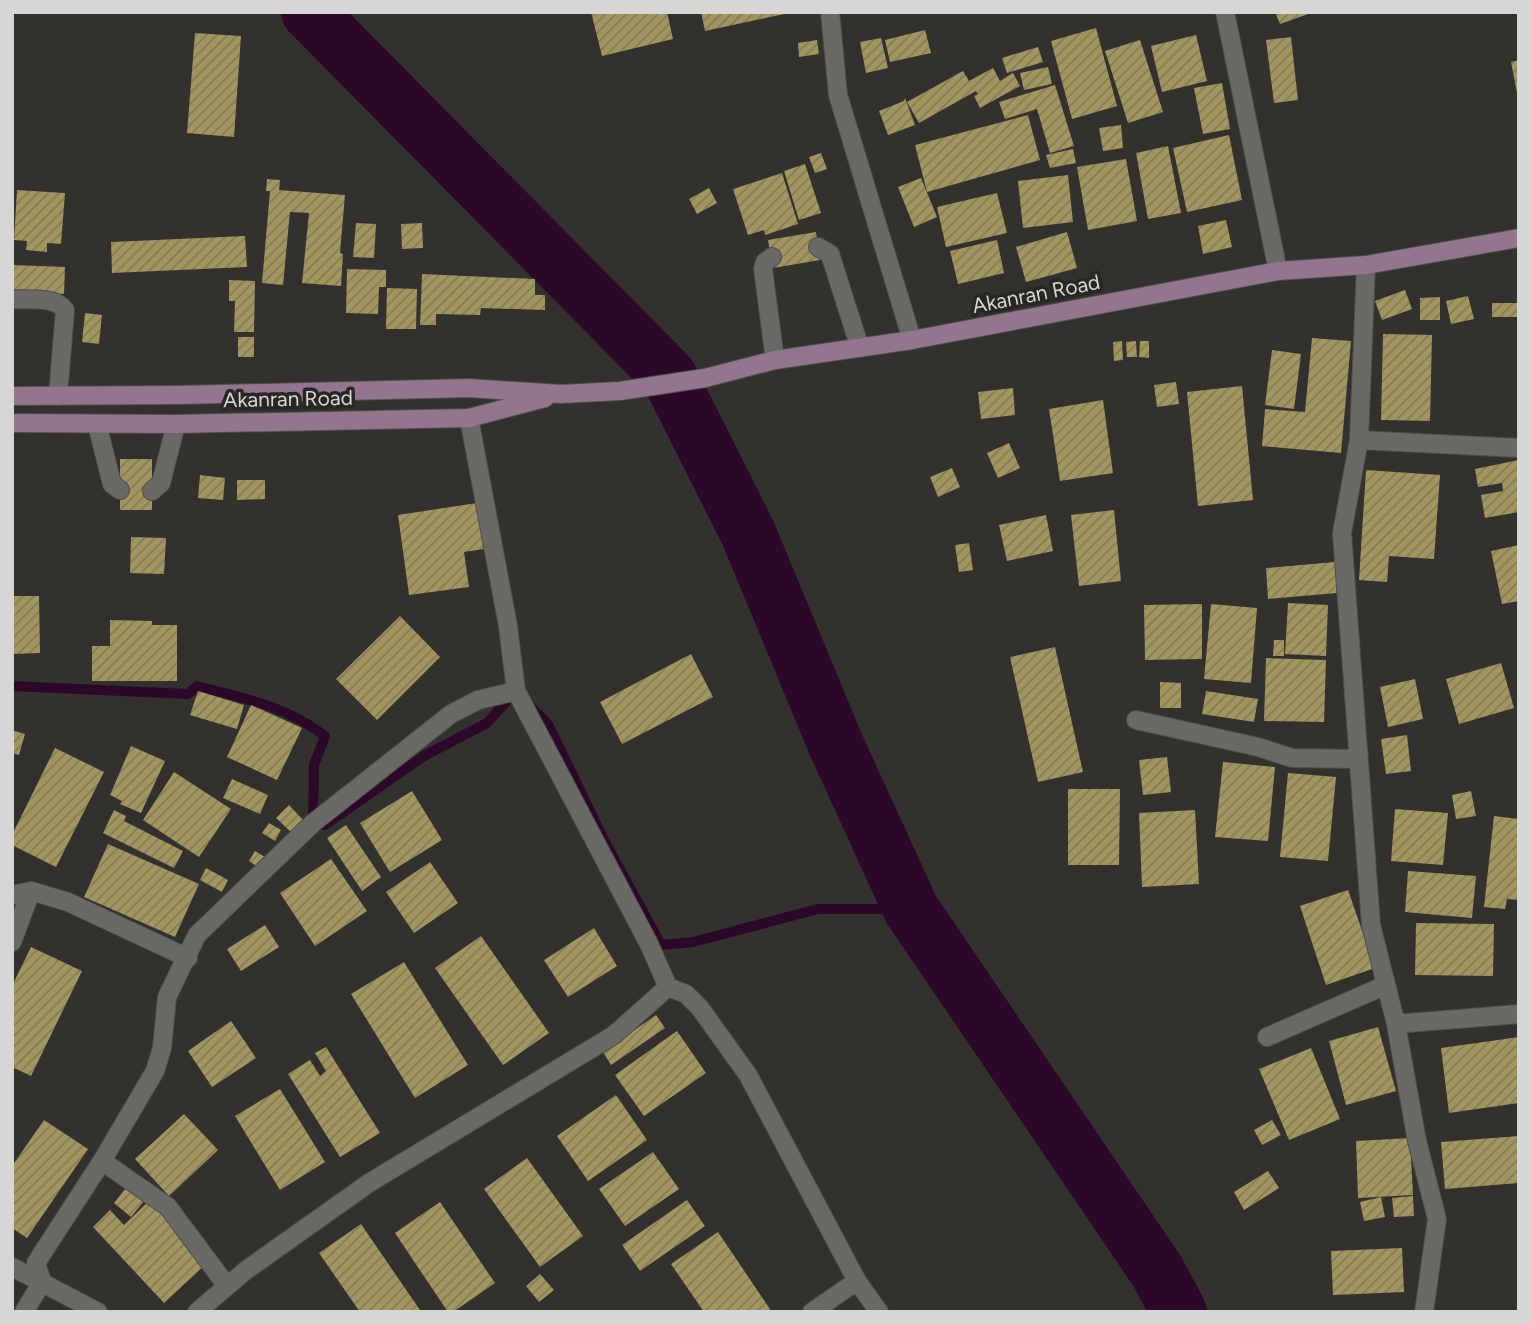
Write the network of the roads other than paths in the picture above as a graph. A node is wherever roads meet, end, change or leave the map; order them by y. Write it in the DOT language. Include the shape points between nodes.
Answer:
graph roads {
  1 [pos="830,12"];
  2 [pos="1225,12"];
  3 [pos="1519,238"];
  4 [pos="818,247"];
  5 [pos="772,257"];
  6 [pos="1366,265"];
  7 [pos="1278,271"];
  8 [pos="12,299"];
  9 [pos="912,340"];
  10 [pos="860,348"];
  11 [pos="775,360"];
  12 [pos="561,394"];
  13 [pos="12,396"];
  14 [pos="58,396"];
  15 [pos="469,418"];
  16 [pos="12,423"];
  17 [pos="97,424"];
  18 [pos="176,425"];
  19 [pos="1359,440"];
  20 [pos="1519,448"];
  21 [pos="120,490"];
  22 [pos="152,491"];
  23 [pos="516,691"];
  24 [pos="1136,720"];
  25 [pos="1358,759"];
  26 [pos="32,891"];
  27 [pos="12,895"];
  28 [pos="12,942"];
  29 [pos="188,958"];
  30 [pos="1386,985"];
  31 [pos="668,987"];
  32 [pos="1519,1014"];
  33 [pos="1396,1024"];
  34 [pos="1267,1037"];
  35 [pos="102,1161"];
  36 [pos="12,1267"];
  37 [pos="857,1280"];
  38 [pos="42,1282"];
  39 [pos="227,1286"];
  40 [pos="24,1312"];
  41 [pos="98,1312"];
  42 [pos="197,1312"];
  43 [pos="812,1312"];
  44 [pos="879,1312"];
  45 [pos="1424,1312"];
  1 -- 9 [label="street" via="838,95"];
  2 -- 7 [label="street"];
  3 -- 6 [label="main road, Akanran Road"];
  4 -- 10 [label="street" via="831,254"];
  5 -- 11 [label="street" via="764,269"];
  6 -- 7 [label="main road, Akanran Road"];
  6 -- 19 [label="street"];
  7 -- 9 [label="main road, Akanran Road"];
  8 -- 14 [label="street" via="53,301 65,310"];
  9 -- 10 [label="main road, Akanran Road"];
  10 -- 11 [label="main road, Akanran Road"];
  11 -- 12 [label="main road, Akanran Road" via="659,386"];
  12 -- 14 [label="main road, Akanran Road" via="469,388"];
  12 -- 15 [label="main road, Akanran Road"];
  13 -- 14 [label="main road, Akanran Road"];
  15 -- 18 [label="main road, Akanran Road"];
  15 -- 23 [label="street"];
  16 -- 17 [label="main road, Akanran Road"];
  17 -- 18 [label="main road, Akanran Road"];
  17 -- 21 [label="street" via="112,484"];
  18 -- 22 [label="street" via="161,483"];
  19 -- 20 [label="street"];
  19 -- 25 [label="street" via="1342,533"];
  23 -- 29 [label="street" via="478,700 451,715 313,823 197,935"];
  23 -- 31 [label="street"];
  24 -- 25 [label="street" via="1292,758"];
  25 -- 30 [label="street" via="1371,925"];
  26 -- 27 [label="street"];
  26 -- 28 [label="street"];
  26 -- 29 [label="street" via="68,902"];
  29 -- 35 [label="street" via="167,997 155,1071"];
  30 -- 33 [label="street"];
  30 -- 34 [label="street"];
  31 -- 37 [label="street" via="686,994 700,1009 748,1075"];
  31 -- 39 [label="street" via="614,1035 369,1183"];
  32 -- 33 [label="street"];
  33 -- 45 [label="street" via="1437,1219"];
  35 -- 38 [label="street" via="36,1263"];
  35 -- 39 [label="street" via="168,1206"];
  36 -- 38 [label="street"];
  37 -- 43 [label="street"];
  37 -- 44 [label="street"];
  38 -- 40 [label="street"];
  38 -- 41 [label="street"];
  39 -- 42 [label="street"];
}
